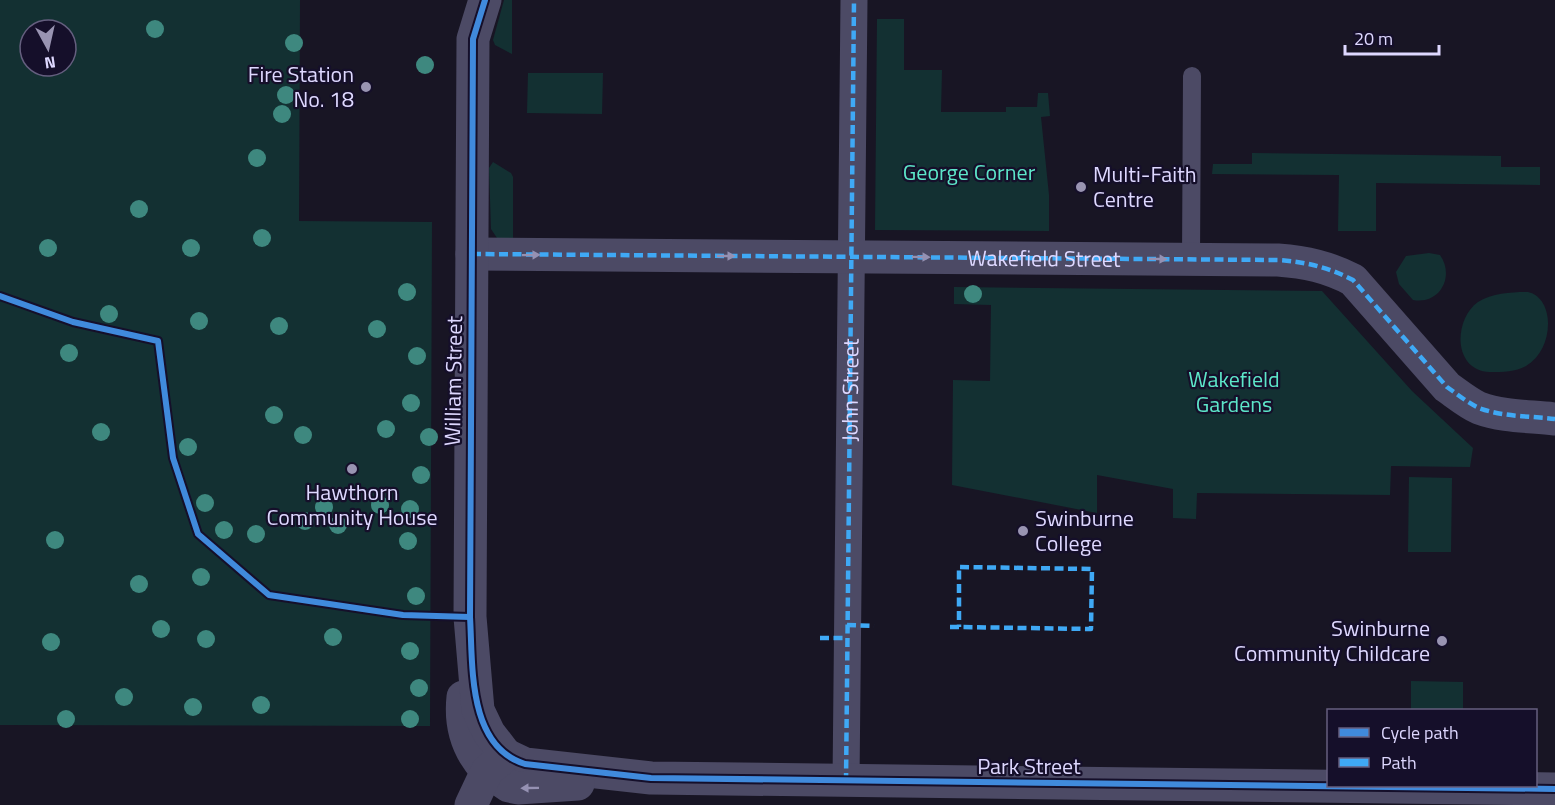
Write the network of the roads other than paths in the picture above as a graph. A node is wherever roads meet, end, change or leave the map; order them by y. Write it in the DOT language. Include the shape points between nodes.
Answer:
graph roads {
  1 [pos="485,0"];
  2 [pos="854,0"];
  3 [pos="1192,76"];
  4 [pos="472,254"];
  5 [pos="851,256"];
  6 [pos="1191,259"];
  7 [pos="1555,419"];
  8 [pos="496,763"];
  9 [pos="846,782"];
  10 [pos="1555,789"];
  11 [pos="1236,796"];
  12 [pos="471,805"];
  1 -- 4 [label="street, William Street" via="473,39"];
  2 -- 5 [label="street, John Street"];
  3 -- 6 [label="lane"];
  4 -- 5 [label="street, Wakefield Street, one-way"];
  4 -- 8 [label="street, William Street" via="470,617 462,704 471,751"];
  5 -- 6 [label="street, Wakefield Street, one-way"];
  5 -- 9 [label="street, John Street"];
  6 -- 7 [label="street, Wakefield Street" via="1307,262 1334,270 1353,280 1447,387 1466,400 1500,413"];
  8 -- 9 [label="street, Park Street" via="651,778"];
  8 -- 12 [label="street"];
  9 -- 11 [label="street, Park Street"];
  10 -- 11 [label="street, Park Street"];
}
